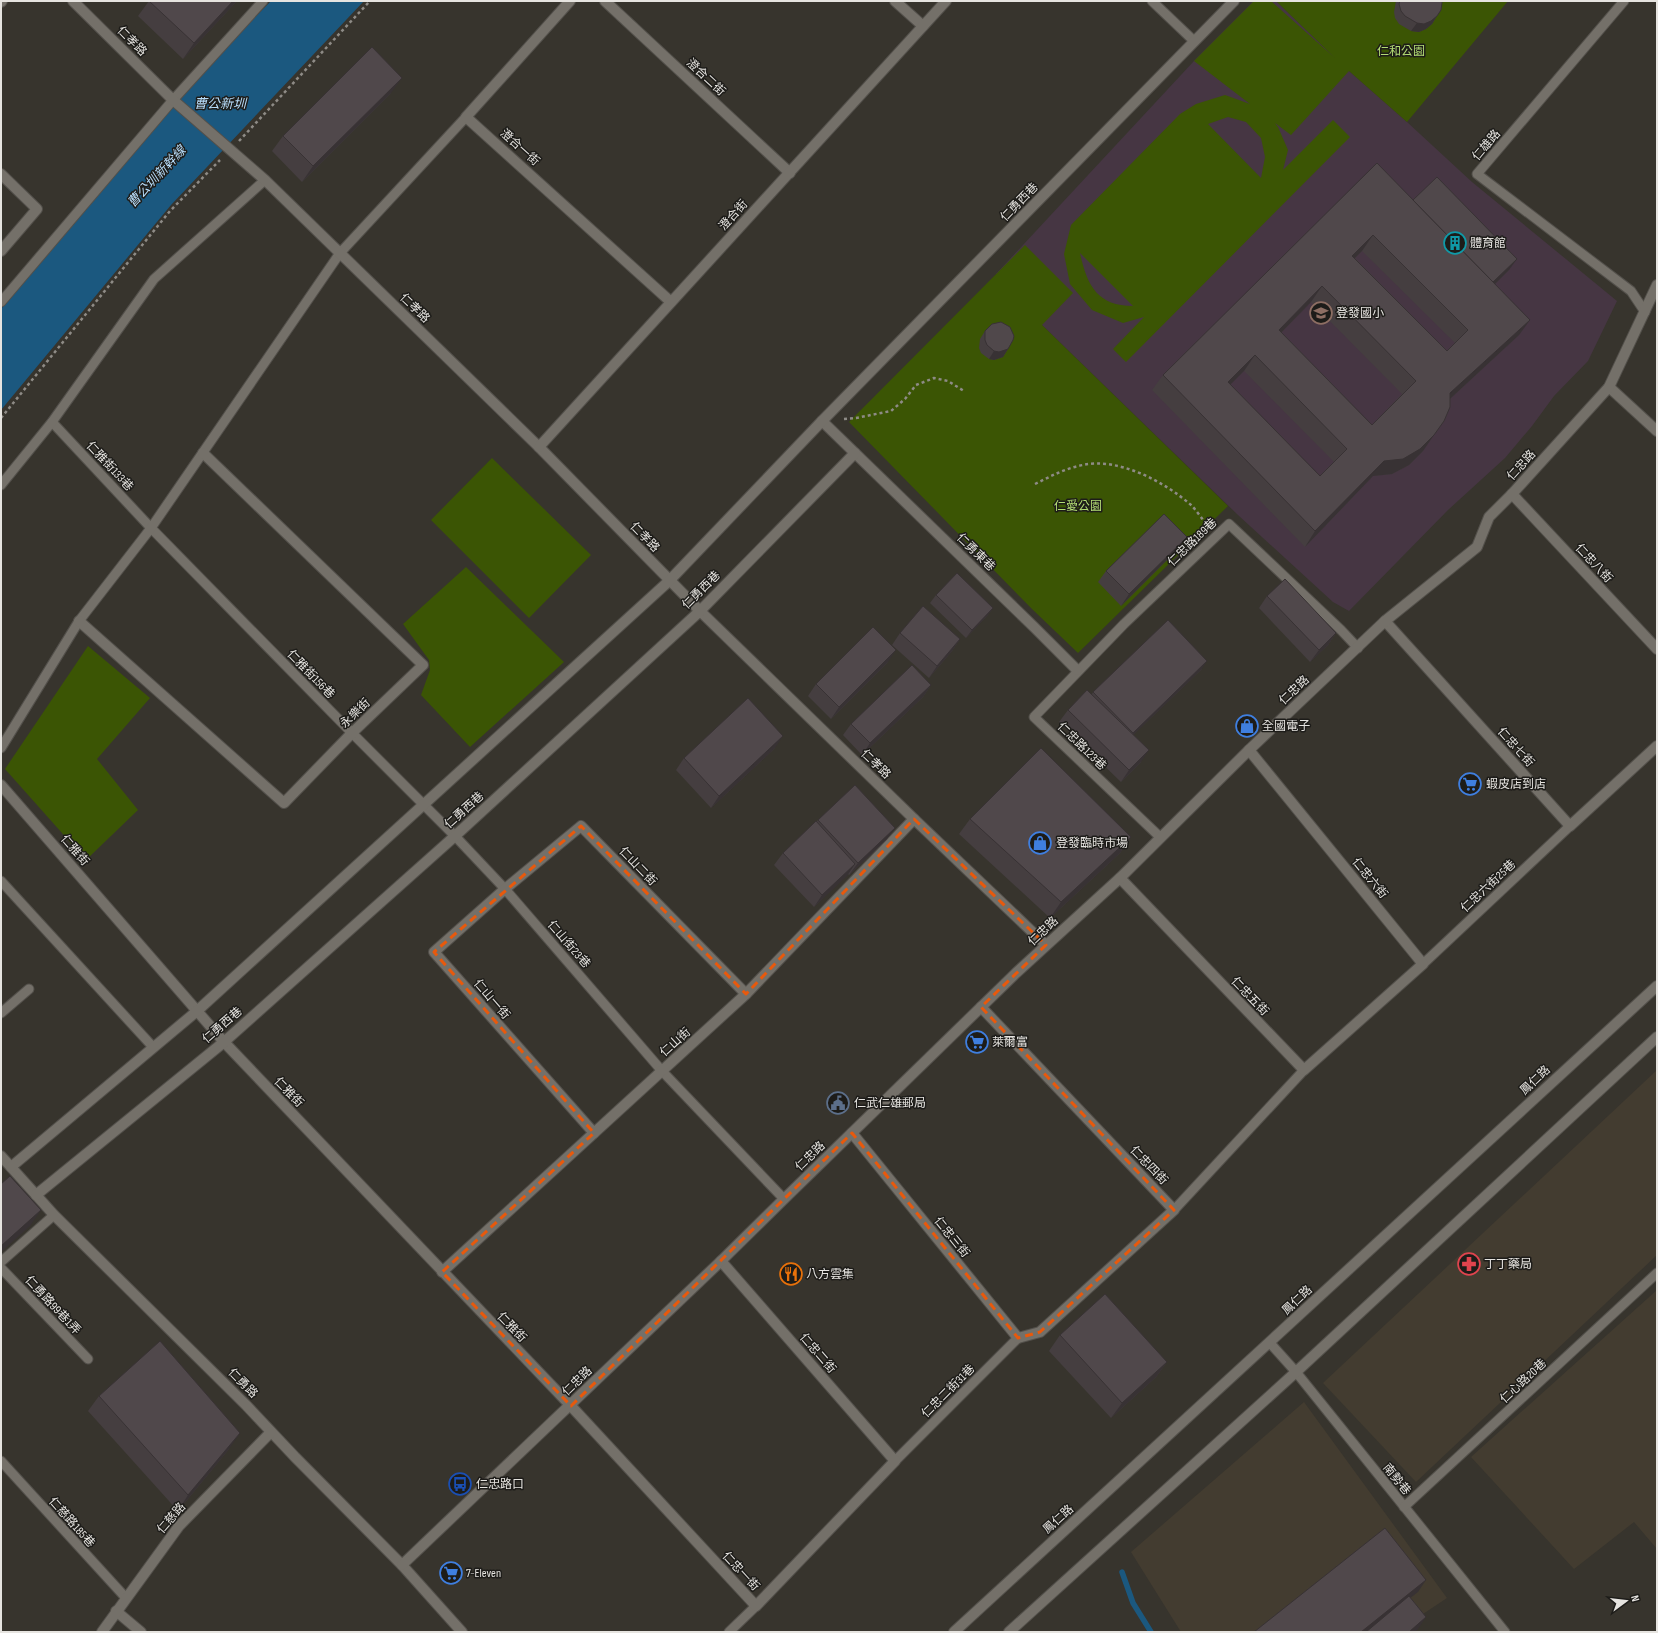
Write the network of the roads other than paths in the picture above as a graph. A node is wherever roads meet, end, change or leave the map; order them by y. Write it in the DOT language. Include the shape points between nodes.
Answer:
graph roads {
  1 [pos="73,1"];
  2 [pos="263,1"];
  3 [pos="570,1"];
  4 [pos="605,1"];
  5 [pos="895,1"];
  6 [pos="946,1"];
  7 [pos="1152,1"];
  8 [pos="1234,1"];
  9 [pos="1624,1"];
  10 [pos="923,26"];
  11 [pos="1194,41"];
  12 [pos="173,100"];
  13 [pos="466,116"];
  14 [pos="790,173"];
  15 [pos="1,174"];
  16 [pos="265,180"];
  17 [pos="1,251"];
  18 [pos="340,253"];
  19 [pos="1657,285"];
  20 [pos="1,302"];
  21 [pos="671,302"];
  22 [pos="1645,312"];
  23 [pos="1609,387"];
  24 [pos="822,421"];
  25 [pos="52,422"];
  26 [pos="1657,431"];
  27 [pos="539,447"];
  28 [pos="203,453"];
  29 [pos="855,453"];
  30 [pos="1,485"];
  31 [pos="1512,494"];
  32 [pos="151,528"];
  33 [pos="669,581"];
  34 [pos="700,611"];
  35 [pos="79,621"];
  36 [pos="1385,621"];
  37 [pos="1358,648"];
  38 [pos="1657,649"];
  39 [pos="1077,670"];
  40 [pos="352,733"];
  41 [pos="1,748"];
  42 [pos="1654,749"];
  43 [pos="1249,750"];
  44 [pos="1,785"];
  45 [pos="424,804"];
  46 [pos="914,819"];
  47 [pos="1570,826"];
  48 [pos="455,836"];
  49 [pos="1160,837"];
  50 [pos="1120,878"];
  51 [pos="1,881"];
  52 [pos="505,889"];
  53 [pos="1046,945"];
  54 [pos="1423,964"];
  55 [pos="1657,986"];
  56 [pos="29,989"];
  57 [pos="746,994"];
  58 [pos="981,1007"];
  59 [pos="197,1011"];
  60 [pos="1,1013"];
  61 [pos="1657,1037"];
  62 [pos="224,1042"];
  63 [pos="153,1047"];
  64 [pos="1304,1070"];
  65 [pos="662,1071"];
  66 [pos="594,1133"];
  67 [pos="852,1134"];
  68 [pos="1,1156"];
  69 [pos="11,1167"];
  70 [pos="36,1195"];
  71 [pos="784,1199"];
  72 [pos="1174,1210"];
  73 [pos="54,1215"];
  74 [pos="722,1261"];
  75 [pos="1,1262"];
  76 [pos="1,1268"];
  77 [pos="442,1272"];
  78 [pos="1657,1273"];
  79 [pos="1018,1338"];
  80 [pos="1270,1343"];
  81 [pos="88,1359"];
  82 [pos="1296,1372"];
  83 [pos="571,1406"];
  84 [pos="271,1432"];
  85 [pos="1,1461"];
  86 [pos="895,1461"];
  87 [pos="1404,1507"];
  88 [pos="402,1565"];
  89 [pos="126,1598"];
  90 [pos="756,1606"];
  91 [pos="116,1611"];
  92 [pos="102,1632"];
  93 [pos="141,1632"];
  94 [pos="462,1632"];
  95 [pos="729,1632"];
  96 [pos="954,1632"];
  97 [pos="1008,1632"];
  98 [pos="1505,1632"];
  1 -- 12 [label="street, 仁孝路"];
  2 -- 12 [label="lane"];
  3 -- 13 [label="street"];
  4 -- 14 [label="street, 澄合二街"];
  5 -- 10 [label="street"];
  6 -- 10 [label="street, 澄合街"];
  7 -- 11 [label="lane"];
  8 -- 11 [label="street, 仁勇西巷"];
  9 -- 22 [label="lane, 仁雄路" via="1477,174 1631,292"];
  10 -- 14 [label="street, 澄合街"];
  11 -- 24 [label="street, 仁勇西巷"];
  12 -- 16 [label="street, 仁孝路"];
  12 -- 20 [label="lane"];
  13 -- 18 [label="lane"];
  13 -- 21 [label="street, 澄合一街"];
  14 -- 21 [label="street, 澄合街"];
  15 -- 17 [label="street" via="37,209"];
  16 -- 18 [label="street, 仁孝路"];
  16 -- 25 [label="lane" via="154,279"];
  18 -- 27 [label="street, 仁孝路"];
  18 -- 28 [label="lane"];
  19 -- 22 [label="street, 仁忠路"];
  21 -- 27 [label="street, 澄合街"];
  22 -- 23 [label="street, 仁忠路"];
  23 -- 26 [label="street"];
  23 -- 31 [label="street, 仁忠路"];
  24 -- 29 [label="street"];
  24 -- 33 [label="street, 仁勇西巷"];
  25 -- 30 [label="lane"];
  25 -- 32 [label="lane, 仁雅街133巷"];
  27 -- 33 [label="street, 仁孝路"];
  28 -- 32 [label="lane"];
  28 -- 40 [label="street, 永樂街" via="423,665"];
  29 -- 34 [label="street, 仁勇西巷"];
  29 -- 39 [label="street, 仁勇東巷"];
  31 -- 36 [label="street, 仁忠路" via="1490,517 1477,547"];
  31 -- 38 [label="street, 仁忠八街"];
  32 -- 35 [label="lane"];
  32 -- 40 [label="lane, 仁雅街156巷"];
  33 -- 34 [label="street, 仁孝路"];
  33 -- 45 [label="street, 仁勇西巷"];
  34 -- 46 [label="street, 仁孝路"];
  34 -- 48 [label="street, 仁勇西巷"];
  35 -- 40 [label="street, 永樂街" via="284,803"];
  35 -- 41 [label="lane"];
  36 -- 37 [label="street, 仁忠路"];
  36 -- 47 [label="street, 仁忠七街"];
  37 -- 39 [label="lane, 仁忠路189巷" via="1229,524"];
  37 -- 43 [label="street, 仁忠路"];
  39 -- 49 [label="lane, 仁忠路123巷" via="1034,717"];
  40 -- 45 [label="lane, 仁雅街156巷"];
  42 -- 47 [label="street"];
  43 -- 49 [label="street, 仁忠路"];
  43 -- 54 [label="street, 仁忠六街"];
  44 -- 59 [label="street, 仁雅街"];
  45 -- 48 [label="lane, 仁雅街156巷"];
  45 -- 59 [label="street, 仁勇西巷"];
  46 -- 53 [label="street, 仁孝路"];
  46 -- 57 [label="street, 仁山街"];
  47 -- 54 [label="lane, 仁忠六街25巷"];
  48 -- 52 [label="lane, 仁山街23巷"];
  48 -- 62 [label="street, 仁勇西巷"];
  49 -- 50 [label="street, 仁忠路"];
  50 -- 53 [label="street, 仁忠路"];
  50 -- 64 [label="street, 仁忠五街"];
  51 -- 63 [label="lane"];
  52 -- 57 [label="street, 仁山二街" via="581,826"];
  52 -- 65 [label="lane, 仁山街23巷"];
  52 -- 66 [label="street, 仁山一街" via="434,952"];
  53 -- 58 [label="street, 仁忠路"];
  54 -- 64 [label="street"];
  55 -- 80 [label="street, 鳳仁路"];
  56 -- 60 [label="lane"];
  57 -- 65 [label="street, 仁山街"];
  58 -- 67 [label="street, 仁忠路"];
  58 -- 72 [label="street, 仁忠四街"];
  59 -- 62 [label="street, 仁雅街"];
  59 -- 63 [label="street, 仁勇西巷"];
  61 -- 82 [label="street"];
  62 -- 70 [label="street, 仁勇西巷"];
  62 -- 77 [label="street, 仁雅街"];
  63 -- 69 [label="street, 仁勇西巷"];
  64 -- 72 [label="lane"];
  65 -- 66 [label="street, 仁山街"];
  65 -- 71 [label="lane, 仁山街23巷"];
  66 -- 77 [label="street, 仁山街"];
  67 -- 71 [label="street, 仁忠路"];
  67 -- 79 [label="street, 仁忠三街"];
  68 -- 69 [label="street, 仁勇路"];
  69 -- 70 [label="street, 仁勇路"];
  70 -- 73 [label="street, 仁勇路"];
  71 -- 74 [label="street, 仁忠路"];
  72 -- 79 [label="street" via="1040,1332"];
  73 -- 75 [label="lane"];
  73 -- 84 [label="street, 仁勇路" via="246,1404"];
  74 -- 83 [label="street, 仁忠路"];
  74 -- 86 [label="street, 仁忠二街"];
  76 -- 81 [label="lane, 仁勇路99巷1弄"];
  77 -- 83 [label="street, 仁雅街"];
  78 -- 87 [label="lane, 仁心路20巷"];
  79 -- 86 [label="lane, 仁忠二街31巷"];
  80 -- 82 [label="lane, 南勢巷"];
  80 -- 96 [label="street, 鳳仁路"];
  82 -- 87 [label="lane, 南勢巷"];
  82 -- 97 [label="street"];
  83 -- 88 [label="street, 仁忠路"];
  83 -- 90 [label="street, 仁忠一街"];
  84 -- 88 [label="street, 仁勇路"];
  84 -- 89 [label="street, 仁慈路" via="179,1526"];
  85 -- 89 [label="lane, 仁慈路185巷"];
  86 -- 90 [label="street, 仁忠一街"];
  87 -- 98 [label="lane, 南勢巷"];
  88 -- 94 [label="street, 仁勇路"];
  89 -- 91 [label="street, 仁慈路"];
  90 -- 95 [label="lane"];
  91 -- 92 [label="street, 仁慈路"];
  91 -- 93 [label="street"];
}
